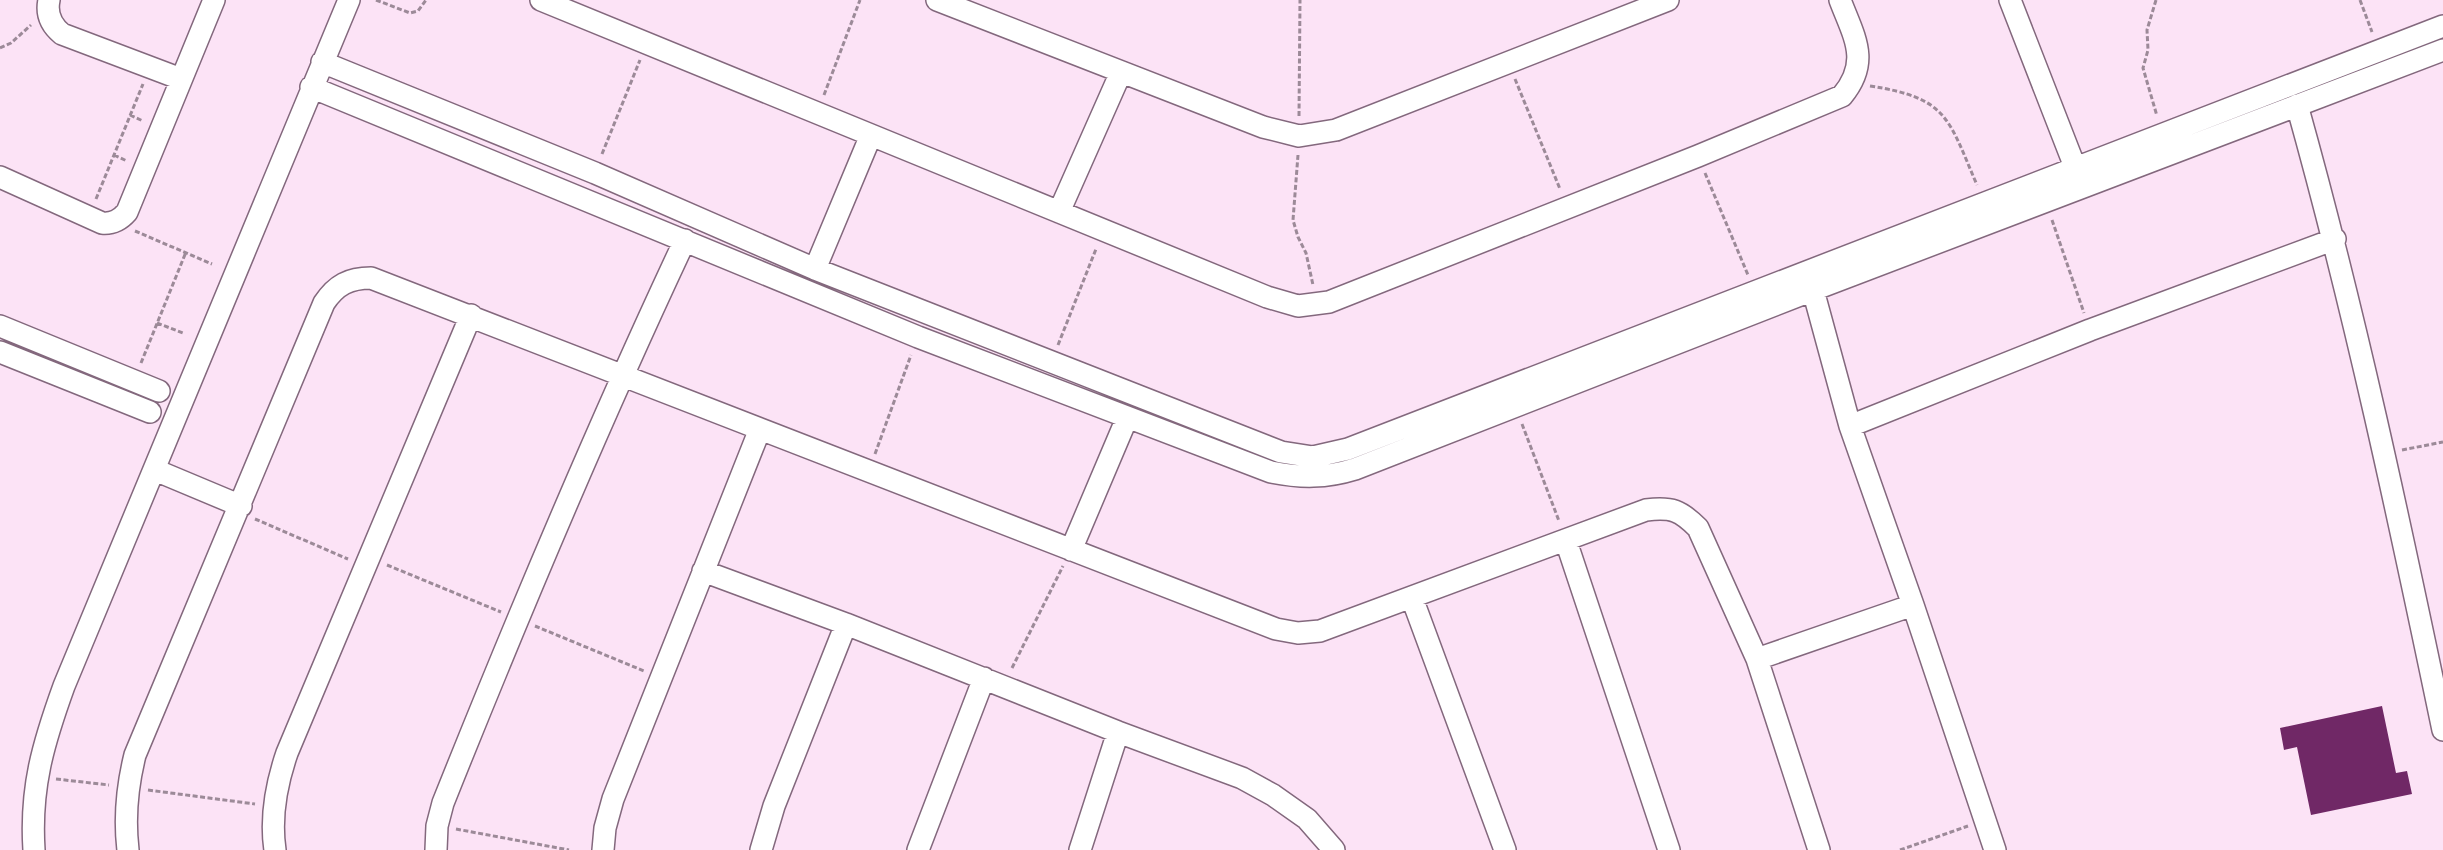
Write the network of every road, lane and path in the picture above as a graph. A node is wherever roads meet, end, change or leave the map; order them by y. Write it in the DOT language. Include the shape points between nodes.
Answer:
graph roads {
  1 [pos="214,0"];
  2 [pos="349,0"];
  3 [pos="376,0"];
  4 [pos="426,0"];
  5 [pos="541,0"];
  6 [pos="860,0"];
  7 [pos="936,0"];
  8 [pos="1668,0"];
  9 [pos="1840,0"];
  10 [pos="2010,0"];
  11 [pos="2156,0"];
  12 [pos="2360,0"];
  13 [pos="48,6"];
  14 [pos="2443,26"];
  15 [pos="647,44"];
  16 [pos="0,48"];
  17 [pos="2379,49"];
  18 [pos="2443,50"];
  19 [pos="322,62"];
  20 [pos="1508,63"];
  21 [pos="150,67"];
  22 [pos="1121,72"];
  23 [pos="181,79"];
  24 [pos="1853,83"];
  25 [pos="311,87"];
  26 [pos="2297,105"];
  27 [pos="817,113"];
  28 [pos="2183,125"];
  29 [pos="2162,133"];
  30 [pos="872,135"];
  31 [pos="2191,146"];
  32 [pos="1698,156"];
  33 [pos="2075,167"];
  34 [pos="595,173"];
  35 [pos="0,177"];
  36 [pos="2046,202"];
  37 [pos="1985,204"];
  38 [pos="1567,207"];
  39 [pos="1059,212"];
  40 [pos="88,217"];
  41 [pos="115,222"];
  42 [pos="1104,230"];
  43 [pos="2334,239"];
  44 [pos="685,240"];
  45 [pos="186,252"];
  46 [pos="212,264"];
  47 [pos="815,269"];
  48 [pos="1813,290"];
  49 [pos="1755,292"];
  50 [pos="471,316"];
  51 [pos="157,322"];
  52 [pos="0,326"];
  53 [pos="2090,330"];
  54 [pos="183,333"];
  55 [pos="918,337"];
  56 [pos="997,341"];
  57 [pos="60,351"];
  58 [pos="0,352"];
  59 [pos="1051,362"];
  60 [pos="989,365"];
  61 [pos="52,373"];
  62 [pos="622,374"];
  63 [pos="134,381"];
  64 [pos="159,391"];
  65 [pos="1515,406"];
  66 [pos="150,412"];
  67 [pos="1127,418"];
  68 [pos="1850,426"];
  69 [pos="760,428"];
  70 [pos="2443,442"];
  71 [pos="2385,453"];
  72 [pos="155,470"];
  73 [pos="869,471"];
  74 [pos="239,509"];
  75 [pos="1566,541"];
  76 [pos="1071,550"];
  77 [pos="367,567"];
  78 [pos="704,571"];
  79 [pos="1412,598"];
  80 [pos="1913,605"];
  81 [pos="846,624"];
  82 [pos="1757,659"];
  83 [pos="994,682"];
  84 [pos="2443,730"];
  85 [pos="1118,732"];
  86 [pos="36,776"];
  87 [pos="127,788"];
  88 [pos="273,806"];
  89 [pos="1985,820"];
  90 [pos="437,826"];
  91 [pos="34,850"];
  92 [pos="128,850"];
  93 [pos="275,850"];
  94 [pos="436,850"];
  95 [pos="569,850"];
  96 [pos="603,850"];
  97 [pos="761,850"];
  98 [pos="918,850"];
  99 [pos="1080,850"];
  100 [pos="1334,850"];
  101 [pos="1505,850"];
  102 [pos="1669,850"];
  103 [pos="1819,850"];
  104 [pos="1900,850"];
  105 [pos="1995,850"];
  1 -- 23 [label="street"];
  2 -- 19 [label="street"];
  3 -- 4 [label="path" via="410,13 418,11"];
  5 -- 15 [label="street"];
  6 -- 27 [label="path"];
  7 -- 22 [label="street"];
  8 -- 20 [label="street"];
  9 -- 24 [label="street" via="1860,50"];
  10 -- 33 [label="street"];
  11 -- 29 [label="path" via="2143,68"];
  12 -- 17 [label="path"];
  13 -- 16 [label="path" via="11,43"];
  13 -- 21 [label="street" via="55,28 62,34"];
  14 -- 17 [label="street"];
  15 -- 27 [label="street"];
  15 -- 34 [label="path"];
  17 -- 28 [label="street"];
  18 -- 26 [label="street"];
  19 -- 25 [label="street"];
  19 -- 34 [label="street"];
  20 -- 22 [label="street" via="1336,130 1299,136 1263,128"];
  20 -- 38 [label="path"];
  21 -- 23 [label="street"];
  21 -- 40 [label="path"];
  22 -- 39 [label="street"];
  23 -- 41 [label="street" via="127,212"];
  24 -- 32 [label="street" via="1842,96 1826,104"];
  24 -- 37 [label="path" via="1915,95 1934,107 1950,123"];
  25 -- 44 [label="street"];
  25 -- 72 [label="street"];
  26 -- 31 [label="street"];
  26 -- 43 [label="street"];
  27 -- 30 [label="street"];
  28 -- 29 [label="street"];
  28 -- 31 [label="street"];
  29 -- 33 [label="street"];
  30 -- 39 [label="street"];
  30 -- 47 [label="street"];
  31 -- 36 [label="street"];
  32 -- 38 [label="street"];
  32 -- 49 [label="path"];
  33 -- 37 [label="street"];
  34 -- 47 [label="street"];
  35 -- 40 [label="street"];
  36 -- 48 [label="street"];
  36 -- 53 [label="path"];
  37 -- 49 [label="street"];
  38 -- 42 [label="street" via="1343,297 1298,306"];
  39 -- 42 [label="street"];
  40 -- 41 [label="street" via="102,223"];
  41 -- 45 [label="path"];
  42 -- 59 [label="path"];
  43 -- 53 [label="street"];
  43 -- 71 [label="street"];
  44 -- 55 [label="street"];
  44 -- 62 [label="street"];
  45 -- 46 [label="path"];
  45 -- 51 [label="path"];
  47 -- 56 [label="street"];
  48 -- 65 [label="street"];
  48 -- 68 [label="street"];
  49 -- 59 [label="street" via="1348,449 1313,457 1281,452"];
  50 -- 62 [label="street"];
  50 -- 74 [label="street" via="371,278 357,278 332,291 324,303"];
  50 -- 77 [label="street"];
  51 -- 54 [label="path"];
  51 -- 63 [label="path"];
  52 -- 57 [label="street"];
  53 -- 68 [label="street"];
  55 -- 60 [label="street"];
  55 -- 73 [label="path"];
  56 -- 59 [label="street"];
  56 -- 60 [label="street"];
  57 -- 61 [label="street"];
  57 -- 63 [label="street"];
  58 -- 61 [label="street"];
  60 -- 67 [label="street"];
  61 -- 66 [label="street"];
  62 -- 69 [label="street"];
  62 -- 90 [label="street" via="517,619 443,803"];
  63 -- 64 [label="street"];
  65 -- 67 [label="street" via="1355,469 1321,478 1271,472"];
  65 -- 75 [label="path"];
  67 -- 76 [label="street"];
  68 -- 80 [label="street"];
  69 -- 73 [label="street"];
  69 -- 78 [label="street"];
  70 -- 71 [label="path"];
  71 -- 84 [label="street"];
  72 -- 74 [label="street"];
  72 -- 86 [label="street" via="64,686"];
  73 -- 76 [label="street"];
  74 -- 77 [label="path"];
  74 -- 87 [label="street" via="135,754"];
  75 -- 79 [label="street"];
  75 -- 82 [label="street" via="1646,510 1666,508 1684,514 1698,528"];
  75 -- 102 [label="street"];
  76 -- 79 [label="street" via="1256,623 1298,632 1327,629"];
  76 -- 83 [label="path"];
  77 -- 88 [label="street" via="287,753"];
  78 -- 81 [label="street"];
  78 -- 96 [label="street" via="613,800"];
  79 -- 101 [label="street"];
  80 -- 82 [label="street"];
  80 -- 89 [label="street"];
  81 -- 83 [label="street"];
  81 -- 97 [label="street" via="774,806"];
  82 -- 103 [label="street"];
  83 -- 85 [label="street"];
  83 -- 98 [label="street"];
  85 -- 99 [label="street"];
  85 -- 100 [label="street" via="1242,778 1307,819"];
  86 -- 87 [label="path"];
  86 -- 91 [label="street"];
  87 -- 88 [label="path"];
  87 -- 92 [label="street" via="125,824"];
  88 -- 93 [label="street"];
  89 -- 104 [label="path"];
  89 -- 105 [label="street"];
  90 -- 94 [label="street"];
  90 -- 95 [label="path"];
}
